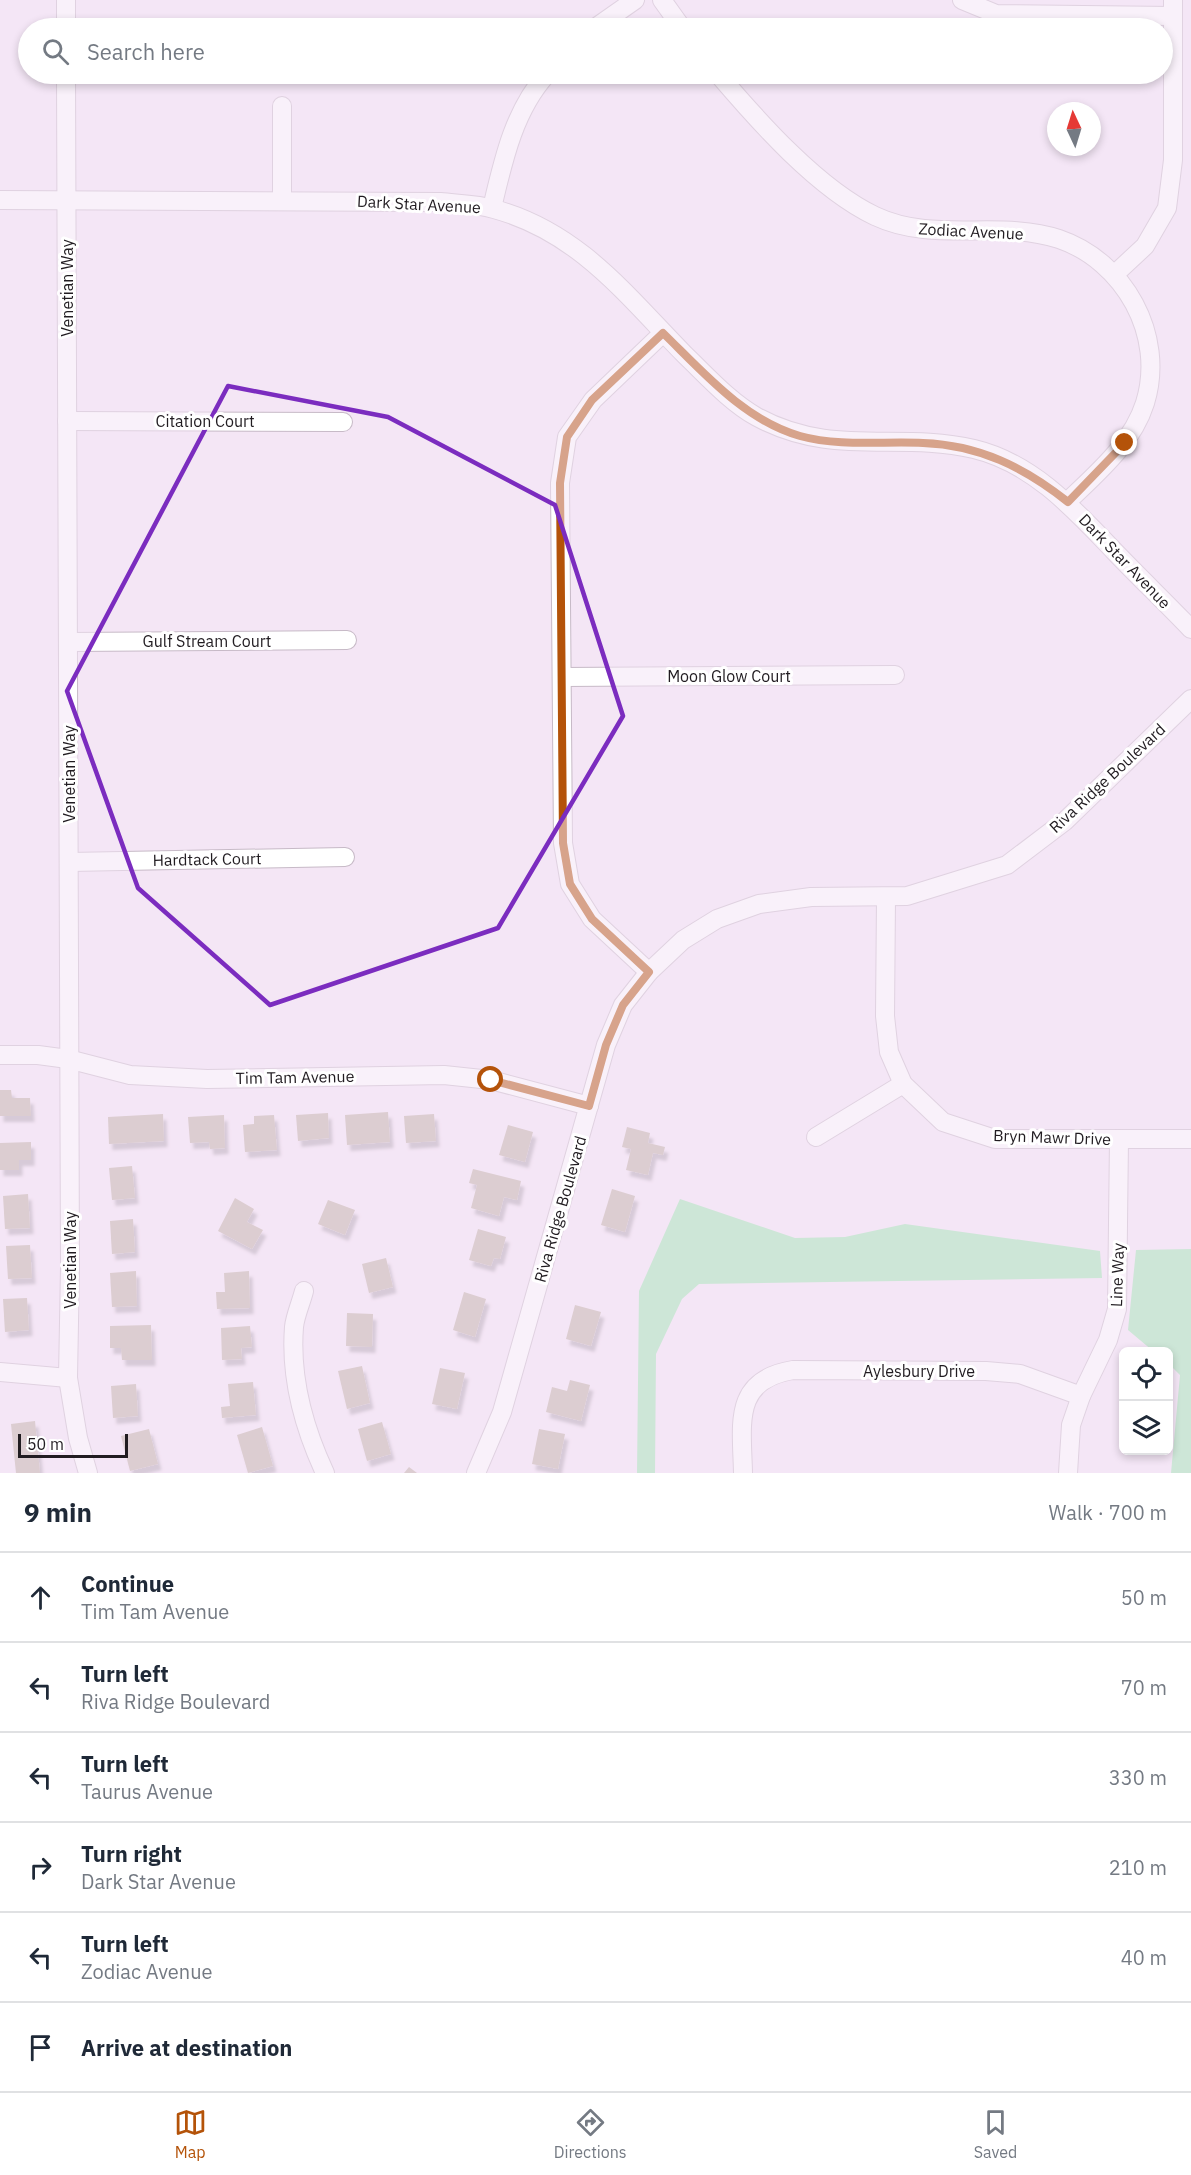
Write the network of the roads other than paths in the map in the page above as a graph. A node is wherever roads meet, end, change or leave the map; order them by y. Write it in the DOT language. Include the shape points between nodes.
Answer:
graph roads {
  1 [pos="66,0"];
  2 [pos="635,0"];
  3 [pos="662,0"];
  4 [pos="962,0"];
  5 [pos="1173,8"];
  6 [pos="66,18"];
  7 [pos="609,18"];
  8 [pos="675,18"];
  9 [pos="66,84"];
  10 [pos="541,84"];
  11 [pos="728,84"];
  12 [pos="282,106"];
  13 [pos="0,200"];
  14 [pos="66,200"];
  15 [pos="282,200"];
  16 [pos="492,208"];
  17 [pos="1115,274"];
  18 [pos="663,333"];
  19 [pos="68,421"];
  20 [pos="343,422"];
  21 [pos="1068,502"];
  22 [pos="1191,629"];
  23 [pos="347,640"];
  24 [pos="68,642"];
  25 [pos="895,675"];
  26 [pos="562,677"];
  27 [pos="1191,699"];
  28 [pos="345,856"];
  29 [pos="69,862"];
  30 [pos="886,898"];
  31 [pos="649,972"];
  32 [pos="0,1055"];
  33 [pos="68,1059"];
  34 [pos="903,1084"];
  35 [pos="589,1106"];
  36 [pos="816,1137"];
  37 [pos="1191,1138"];
  38 [pos="1119,1139"];
  39 [pos="304,1291"];
  40 [pos="0,1372"];
  41 [pos="68,1378"];
  42 [pos="1081,1396"];
  43 [pos="88,1473"];
  44 [pos="325,1473"];
  45 [pos="476,1473"];
  46 [pos="743,1473"];
  47 [pos="1068,1473"];
  1 -- 6 [label="street"];
  2 -- 7 [label="street"];
  3 -- 8 [label="street"];
  4 -- 5 [label="street" via="996,14"];
  5 -- 17 [label="street" via="1173,160 1167,208 1145,246"];
  9 -- 14 [label="street, Venetian Way"];
  10 -- 16 [label="street" via="516,123"];
  11 -- 17 [label="street, Zodiac Avenue" via="812,172 844,199 876,217 916,230 1012,231 1058,239 1094,255"];
  12 -- 15 [label="street"];
  13 -- 14 [label="street, Dark Star Avenue"];
  14 -- 15 [label="street, Dark Star Avenue"];
  14 -- 19 [label="street, Venetian Way"];
  15 -- 16 [label="street, Dark Star Avenue" via="440,202"];
  16 -- 18 [label="street, Dark Star Avenue" via="522,218 575,246"];
  17 -- 21 [label="street, Zodiac Avenue" via="1144,322 1150,358 1145,403 1125,443"];
  18 -- 21 [label="street, Dark Star Avenue" via="712,382 756,416 800,436 975,449 1014,465"];
  18 -- 26 [label="street" via="592,400 567,437 560,483"];
  19 -- 20 [label="street, Citation Court"];
  19 -- 24 [label="street, Venetian Way"];
  21 -- 22 [label="street, Dark Star Avenue"];
  23 -- 24 [label="street, Gulf Stream Court"];
  24 -- 29 [label="street, Venetian Way"];
  25 -- 26 [label="street, Moon Glow Court"];
  26 -- 31 [label="street" via="563,843 570,884 592,919"];
  27 -- 30 [label="street, Riva Ridge Boulevard" via="1065,821 1007,865 907,896"];
  28 -- 29 [label="street, Hardtack Court"];
  29 -- 33 [label="street, Venetian Way"];
  30 -- 31 [label="street, Riva Ridge Boulevard" via="811,897 759,904 709,924 683,940"];
  30 -- 34 [label="street, Bryn Mawr Drive" via="885,1016 889,1052"];
  31 -- 35 [label="street, Riva Ridge Boulevard" via="623,1005 606,1045"];
  32 -- 33 [label="street, Tim Tam Avenue"];
  33 -- 35 [label="street, Tim Tam Avenue" via="130,1076 444,1075 491,1080"];
  33 -- 41 [label="street, Venetian Way"];
  34 -- 36 [label="street"];
  34 -- 38 [label="street, Bryn Mawr Drive" via="943,1122 995,1138"];
  35 -- 45 [label="street, Riva Ridge Boulevard" via="502,1412"];
  37 -- 38 [label="street, Bryn Mawr Drive"];
  38 -- 42 [label="street, Line Way" via="1117,1309 1108,1340"];
  39 -- 44 [label="street" via="294,1325 294,1367 304,1421"];
  40 -- 41 [label="street"];
  41 -- 43 [label="street, Venetian Way"];
  42 -- 46 [label="street, Aylesbury Drive" via="1020,1374 986,1371 773,1373 756,1384 744,1403"];
  42 -- 47 [label="street, Line Way" via="1071,1425"];
}
